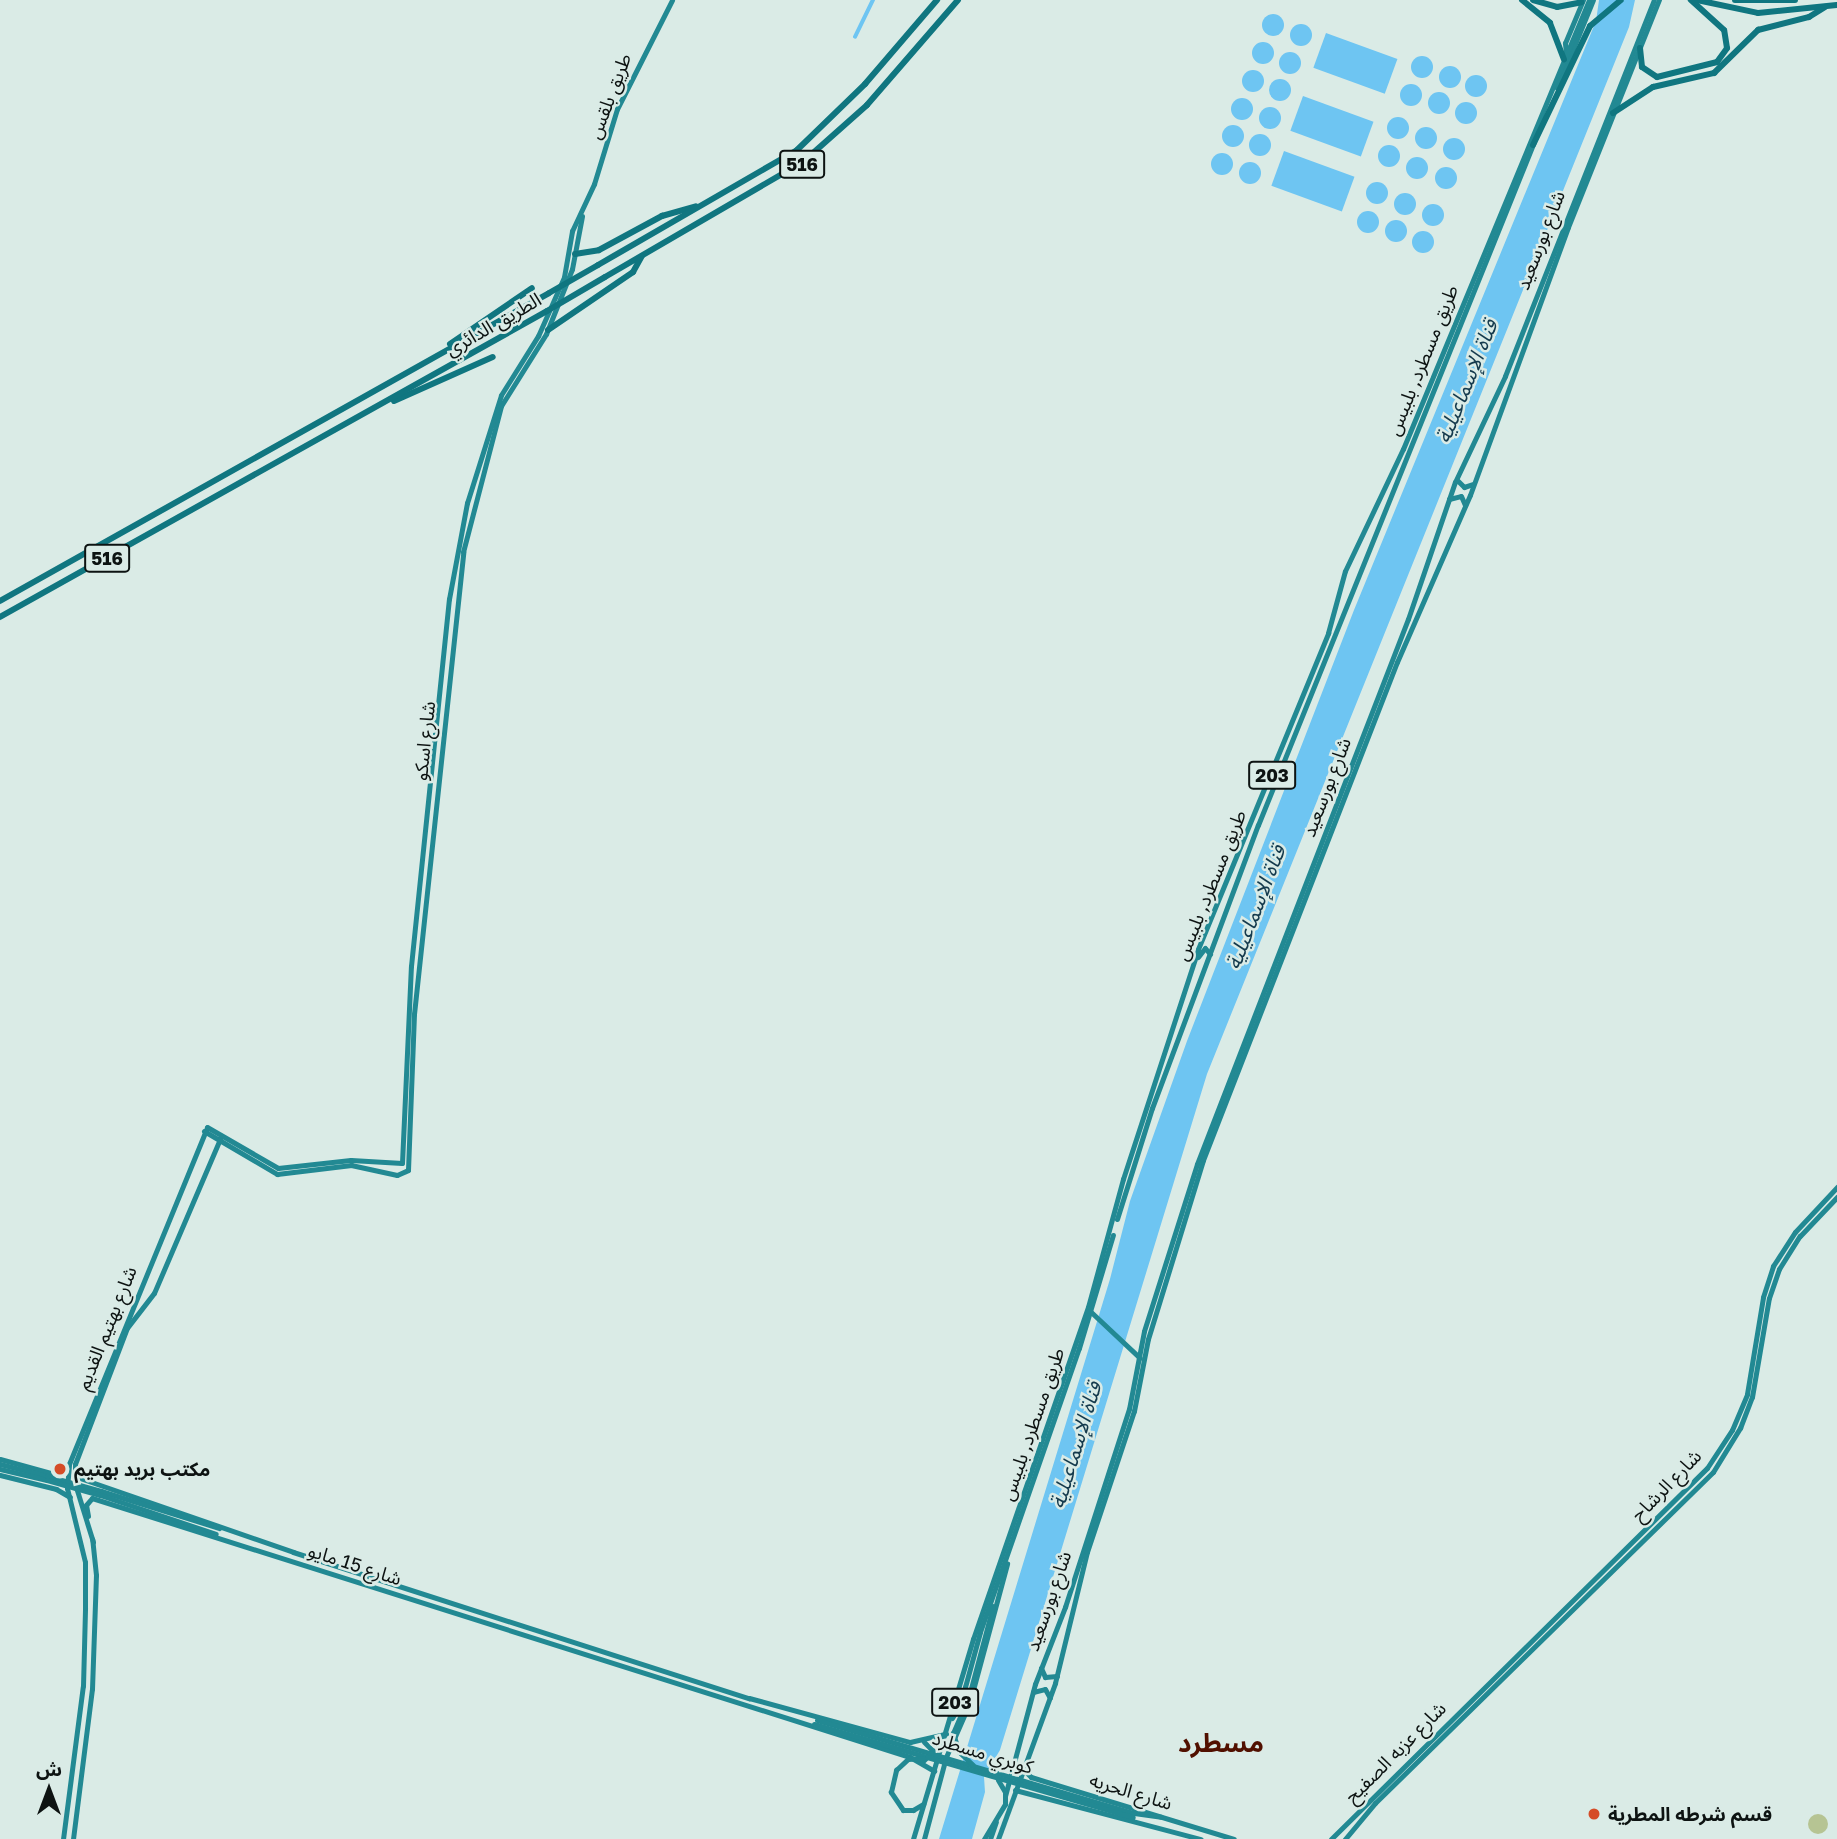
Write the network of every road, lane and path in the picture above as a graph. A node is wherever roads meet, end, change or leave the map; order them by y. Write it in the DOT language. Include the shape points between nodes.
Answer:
graph roads {
  1 [pos="672,0"];
  2 [pos="937,0"];
  3 [pos="958,0"];
  4 [pos="1522,0"];
  5 [pos="1532,0"];
  6 [pos="1621,0"];
  7 [pos="1657,0"];
  8 [pos="1691,0"];
  9 [pos="1697,0"];
  10 [pos="1735,0"];
  11 [pos="1796,0"];
  12 [pos="1587,1"];
  13 [pos="1837,5"];
  14 [pos="1825,7"];
  15 [pos="1647,22"];
  16 [pos="1640,48"];
  17 [pos="1565,56"];
  18 [pos="1613,113"];
  19 [pos="1533,145"];
  20 [pos="701,205"];
  21 [pos="584,206"];
  22 [pos="575,254"];
  23 [pos="642,256"];
  24 [pos="532,288"];
  25 [pos="546,328"];
  26 [pos="433,356"];
  27 [pos="493,357"];
  28 [pos="386,403"];
  29 [pos="1458,477"];
  30 [pos="1474,484"];
  31 [pos="1449,499"];
  32 [pos="1465,505"];
  33 [pos="1345,571"];
  34 [pos="1357,576"];
  35 [pos="0,600"];
  36 [pos="0,617"];
  37 [pos="1312,845"];
  38 [pos="1319,848"];
  39 [pos="422,902"];
  40 [pos="1220,926"];
  41 [pos="1205,933"];
  42 [pos="1210,954"];
  43 [pos="1195,960"];
  44 [pos="220,1139"];
  45 [pos="292,1171"];
  46 [pos="1837,1187"];
  47 [pos="1837,1197"];
  48 [pos="1828,1202"];
  49 [pos="1093,1314"];
  50 [pos="1132,1348"];
  51 [pos="1141,1348"];
  52 [pos="1140,1358"];
  53 [pos="0,1464"];
  54 [pos="67,1472"];
  55 [pos="0,1475"];
  56 [pos="58,1475"];
  57 [pos="74,1476"];
  58 [pos="96,1485"];
  59 [pos="57,1489"];
  60 [pos="70,1497"];
  61 [pos="92,1498"];
  62 [pos="226,1529"];
  63 [pos="222,1538"];
  64 [pos="93,1542"];
  65 [pos="1007,1558"];
  66 [pos="1000,1577"];
  67 [pos="993,1589"];
  68 [pos="1041,1668"];
  69 [pos="1057,1676"];
  70 [pos="1482,1688"];
  71 [pos="1489,1691"];
  72 [pos="1033,1693"];
  73 [pos="1050,1698"];
  74 [pos="966,1710"];
  75 [pos="794,1711"];
  76 [pos="792,1721"];
  77 [pos="815,1722"];
  78 [pos="948,1723"];
  79 [pos="946,1734"];
  80 [pos="924,1742"];
  81 [pos="935,1759"];
  82 [pos="922,1762"];
  83 [pos="975,1767"];
  84 [pos="1022,1769"];
  85 [pos="934,1772"];
  86 [pos="1033,1778"];
  87 [pos="996,1779"];
  88 [pos="1015,1790"];
  89 [pos="1030,1791"];
  90 [pos="926,1802"];
  91 [pos="1133,1815"];
  92 [pos="1164,1816"];
  93 [pos="1147,1824"];
  94 [pos="63,1839"];
  95 [pos="73,1839"];
  96 [pos="913,1839"];
  97 [pos="924,1839"];
  98 [pos="984,1839"];
  99 [pos="990,1839"];
  100 [pos="998,1839"];
  101 [pos="1201,1839"];
  102 [pos="1234,1839"];
  103 [pos="1333,1839"];
  104 [pos="1345,1839"];
  1 -- 21 [label="main road, طريق بلقس" via="617,109"];
  2 -- 20 [label="highway, الطريق الدائري / 516" via="865,84 807,141"];
  3 -- 23 [label="highway, الطريق الدائري / 516" via="867,105 815,153"];
  4 -- 17 [label="highway" via="1550,23"];
  5 -- 12 [label="highway" via="1557,7"];
  6 -- 19 [label="highway" via="1600,14 1585,36"];
  7 -- 15 [label="main road, شارع بورسعيد"];
  8 -- 16 [label="highway" via="1724,30 1727,48 1717,62 1657,77 1642,67"];
  9 -- 14 [label="highway" via="1758,13"];
  10 -- 11 [label="highway"];
  12 -- 17 [label="main road, طريق مسطرد, بلبيس" via="1565,43"];
  12 -- 19 [label="main road, طريق مسطرد, بلبيس / 203"];
  13 -- 14 [label="highway"];
  14 -- 18 [label="highway" via="1812,16 1758,30 1714,73 1653,87"];
  15 -- 16 [label="main road, شارع بورسعيد"];
  15 -- 29 [label="main road, شارع بورسعيد" via="1505,376"];
  16 -- 18 [label="main road, شارع بورسعيد"];
  17 -- 33 [label="main road, طريق مسطرد, بلبيس / 203" via="1402,449"];
  18 -- 30 [label="main road, شارع بورسعيد"];
  19 -- 34 [label="main road, طريق مسطرد, بلبيس / 203"];
  20 -- 22 [label="highway" via="667,214 599,250"];
  20 -- 26 [label="highway, الطريق الدائري / 516, bridge"];
  21 -- 22 [label="main road"];
  21 -- 25 [label="main road" via="572,230 564,277"];
  22 -- 25 [label="main road"];
  23 -- 25 [label="highway" via="633,272"];
  23 -- 28 [label="highway, الطريق الدائري / 516, bridge"];
  24 -- 26 [label="highway"];
  25 -- 39 [label="main road, شارع اسكو" via="501,406 465,541"];
  26 -- 35 [label="highway, الطريق الدائري / 516"];
  27 -- 28 [label="highway" via="416,395"];
  28 -- 36 [label="highway, الطريق الدائري / 516"];
  29 -- 30 [label="main road" via="1464,488"];
  29 -- 31 [label="main road, شارع بورسعيد"];
  30 -- 32 [label="main road, شارع بورسعيد"];
  31 -- 32 [label="main road" via="1459,495"];
  31 -- 38 [label="main road, شارع بورسعيد"];
  32 -- 69 [label="main road, شارع بورسعيد" via="1397,662 1203,1160 1148,1339 1137,1403 1087,1552"];
  33 -- 34 [label="main road" via="1348,577"];
  33 -- 41 [label="main road, طريق مسطرد, بلبيس / 203" via="1318,658"];
  34 -- 40 [label="main road, طريق مسطرد, بلبيس / 203"];
  37 -- 38 [label="main road"];
  38 -- 51 [label="main road, شارع بورسعيد" via="1216,1105"];
  39 -- 45 [label="main road, شارع اسكو" via="402,1163 351,1160"];
  39 -- 45 [label="main road, شارع اسكو" via="406,1173 351,1165"];
  40 -- 41 [label="main road" via="1212,940 1207,940"];
  40 -- 42 [label="main road, طريق مسطرد, بلبيس / 203"];
  41 -- 43 [label="main road, طريق مسطرد, بلبيس / 203"];
  42 -- 43 [label="main road" via="1205,948"];
  42 -- 49 [label="main road, طريق مسطرد, بلبيس / 203" via="1127,1180"];
  43 -- 67 [label="main road, طريق مسطرد, بلبيس / 203" via="1123,1179 1077,1341"];
  44 -- 45 [label="main road" via="268,1171"];
  44 -- 54 [label="main road, شارع بهتيم القديم" via="206,1128"];
  44 -- 57 [label="main road, شارع بهتيم القديم" via="154,1293 127,1328"];
  46 -- 48 [label="main road, شارع الرشاح"];
  47 -- 48 [label="main road, شارع الرشاح"];
  48 -- 70 [label="main road, شارع الرشاح" via="1790,1238 1770,1273 1746,1394 1714,1459"];
  48 -- 71 [label="main road, شارع الرشاح" via="1779,1269 1768,1305 1755,1388 1723,1458 1697,1490"];
  49 -- 50 [label="main road"];
  49 -- 65 [label="main road, طريق مسطرد, بلبيس / 203"];
  50 -- 51 [label="main road"];
  50 -- 52 [label="main road"];
  51 -- 52 [label="main road, شارع بورسعيد"];
  52 -- 68 [label="main road, شارع بورسعيد" via="1129,1409 1069,1597"];
  53 -- 56 [label="main road"];
  53 -- 62 [label="main road, bridge"];
  53 -- 63 [label="main road, bridge"];
  54 -- 56 [label="main road"];
  54 -- 60 [label="main road, شارع بهتيم القديم"];
  55 -- 59 [label="main road"];
  56 -- 59 [label="main road"];
  57 -- 58 [label="main road, شارع 15 مايو"];
  57 -- 64 [label="main road"];
  58 -- 61 [label="main road" via="89,1490"];
  58 -- 62 [label="main road, شارع 15 مايو"];
  59 -- 60 [label="main road"];
  60 -- 94 [label="main road, شارع بهتيم القديم" via="83,1546 83,1686"];
  61 -- 63 [label="main road, شارع 15 مايو"];
  61 -- 64 [label="main road" via="86,1508"];
  62 -- 75 [label="main road, شارع 15 مايو"];
  63 -- 76 [label="main road, شارع 15 مايو"];
  64 -- 95 [label="main road" via="91,1701"];
  65 -- 66 [label="main road, 203"];
  65 -- 74 [label="main road" via="1003,1592"];
  66 -- 67 [label="main road, 203"];
  66 -- 83 [label="main road, bridge" via="969,1696 953,1733 959,1752"];
  67 -- 74 [label="main road, 203" via="965,1687"];
  67 -- 78 [label="main road, 203"];
  68 -- 69 [label="main road" via="1048,1678"];
  68 -- 72 [label="main road, شارع بورسعيد"];
  69 -- 73 [label="main road, شارع بورسعيد"];
  70 -- 103 [label="main road, شارع عزبه الصفيح"];
  71 -- 104 [label="main road, شارع عزبه الصفيح"];
  72 -- 73 [label="main road" via="1045,1689"];
  72 -- 99 [label="main road, شارع بورسعيد" via="1020,1750"];
  73 -- 84 [label="main road, شارع بورسعيد"];
  74 -- 78 [label="main road" via="959,1706"];
  74 -- 97 [label="main road, 203" via="946,1757"];
  75 -- 77 [label="main road, كوبري مسطرد"];
  75 -- 80 [label="main road, شارع 15 مايو"];
  76 -- 77 [label="main road, كوبري مسطرد"];
  76 -- 82 [label="main road, شارع 15 مايو"];
  77 -- 81 [label="main road, كوبري مسطرد, bridge"];
  77 -- 83 [label="main road, كوبري مسطرد, bridge"];
  78 -- 79 [label="main road, 203"];
  79 -- 80 [label="main road, شارع 15 مايو"];
  79 -- 85 [label="main road, 203"];
  80 -- 82 [label="main road" via="932,1755"];
  81 -- 87 [label="main road, كوبري مسطرد, bridge"];
  81 -- 90 [label="main road, bridge" via="908,1759 896,1770 891,1792 903,1810 916,1810"];
  82 -- 85 [label="main road, شارع 15 مايو"];
  83 -- 91 [label="main road, كوبري مسطرد, bridge"];
  84 -- 86 [label="main road, شارع الحريه"];
  84 -- 88 [label="main road, شارع بورسعيد"];
  85 -- 90 [label="main road, 203"];
  86 -- 89 [label="main road"];
  86 -- 92 [label="main road, شارع الحريه"];
  87 -- 91 [label="main road, كوبري مسطرد, bridge"];
  87 -- 98 [label="main road, bridge" via="1005,1792 1005,1804"];
  88 -- 89 [label="main road, شارع الحريه"];
  88 -- 100 [label="main road, شارع بورسعيد"];
  89 -- 93 [label="main road, شارع الحريه"];
  90 -- 96 [label="main road, 203"];
  91 -- 92 [label="main road, كوبري مسطرد"];
  91 -- 93 [label="main road, كوبري مسطرد"];
  92 -- 102 [label="main road, شارع الحريه"];
  93 -- 101 [label="main road, شارع الحريه"];
}
